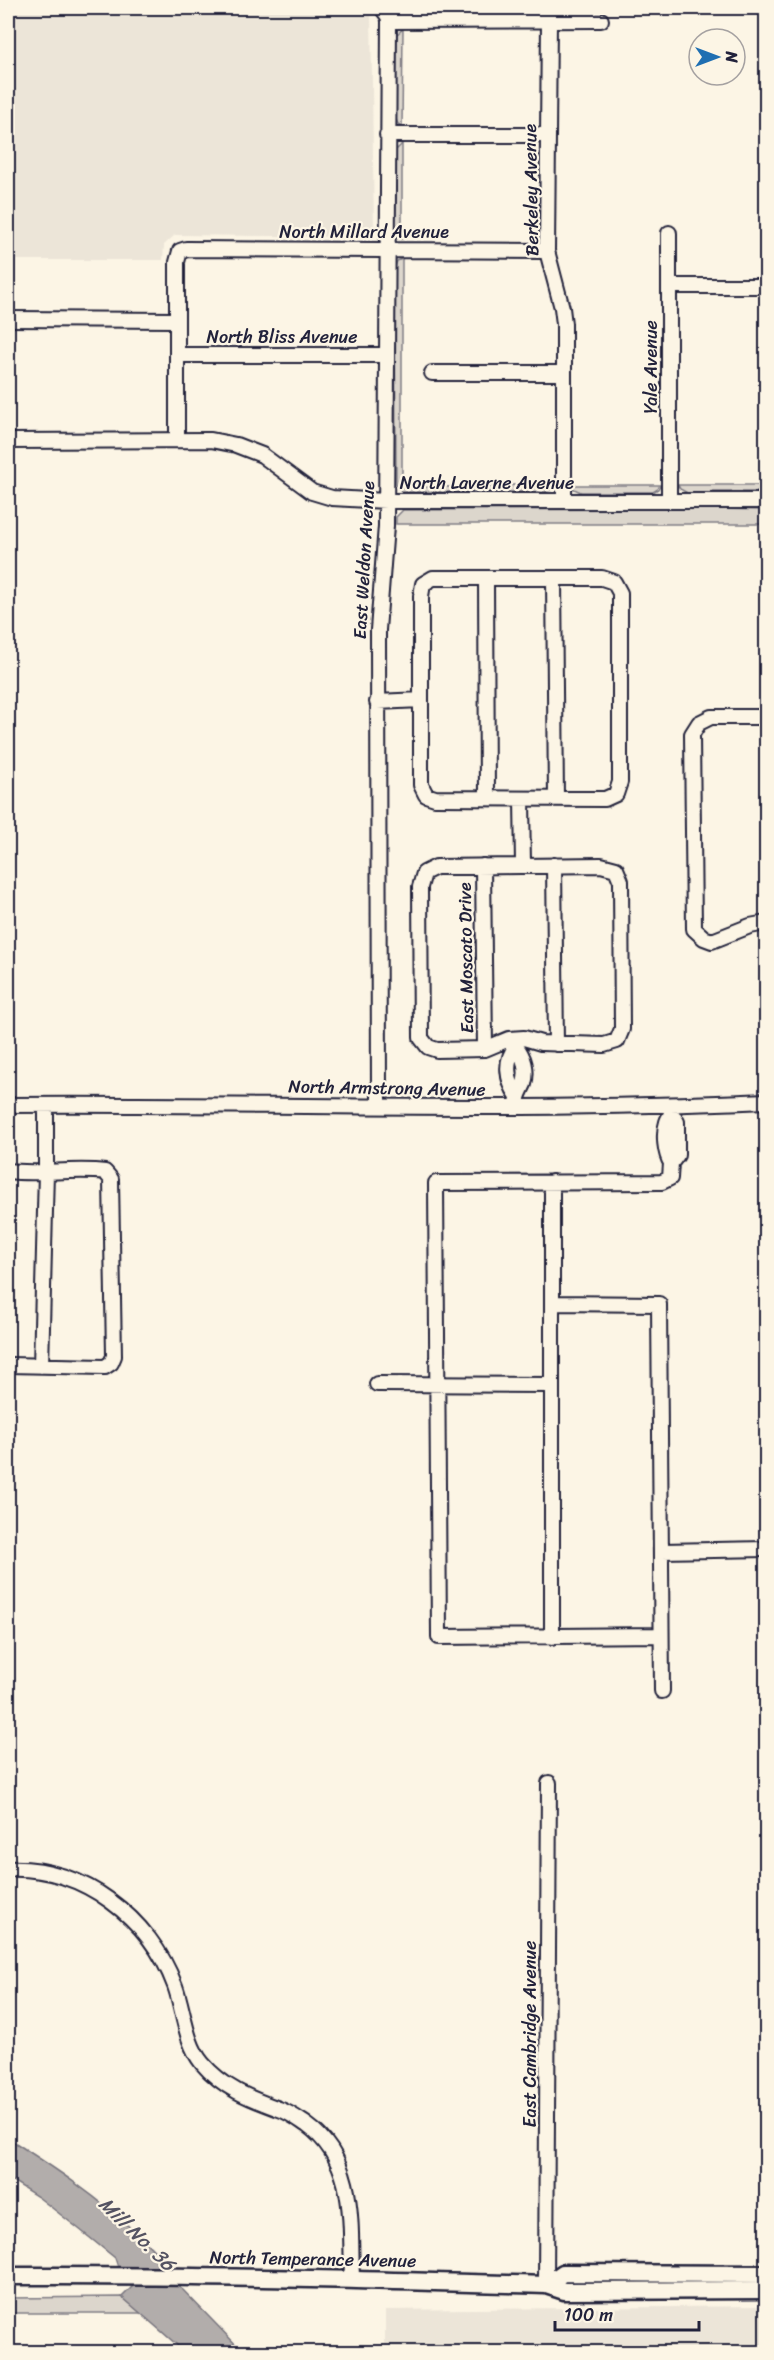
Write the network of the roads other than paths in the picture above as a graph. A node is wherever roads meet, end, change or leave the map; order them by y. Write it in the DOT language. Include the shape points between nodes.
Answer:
graph roads {
  1 [pos="388,13"];
  2 [pos="601,20"];
  3 [pos="549,21"];
  4 [pos="387,135"];
  5 [pos="548,135"];
  6 [pos="669,233"];
  7 [pos="387,250"];
  8 [pos="547,251"];
  9 [pos="669,286"];
  10 [pos="766,286"];
  11 [pos="8,320"];
  12 [pos="176,320"];
  13 [pos="177,356"];
  14 [pos="386,356"];
  15 [pos="432,373"];
  16 [pos="563,373"];
  17 [pos="177,440"];
  18 [pos="8,441"];
  19 [pos="386,501"];
  20 [pos="564,501"];
  21 [pos="669,501"];
  22 [pos="766,501"];
  23 [pos="486,578"];
  24 [pos="554,578"];
  25 [pos="421,700"];
  26 [pos="378,702"];
  27 [pos="766,717"];
  28 [pos="487,798"];
  29 [pos="522,799"];
  30 [pos="556,799"];
  31 [pos="554,865"];
  32 [pos="483,866"];
  33 [pos="523,866"];
  34 [pos="766,923"];
  35 [pos="516,1043"];
  36 [pos="556,1044"];
  37 [pos="485,1049"];
  38 [pos="509,1065"];
  39 [pos="524,1065"];
  40 [pos="517,1101"];
  41 [pos="766,1101"];
  42 [pos="8,1105"];
  43 [pos="46,1105"];
  44 [pos="379,1106"];
  45 [pos="672,1110"];
  46 [pos="8,1170"];
  47 [pos="46,1172"];
  48 [pos="552,1182"];
  49 [pos="553,1303"];
  50 [pos="8,1365"];
  51 [pos="41,1366"];
  52 [pos="377,1384"];
  53 [pos="437,1385"];
  54 [pos="552,1385"];
  55 [pos="766,1549"];
  56 [pos="662,1551"];
  57 [pos="661,1635"];
  58 [pos="552,1637"];
  59 [pos="662,1691"];
  60 [pos="549,1783"];
  61 [pos="8,1869"];
  62 [pos="766,2274"];
  63 [pos="8,2276"];
  64 [pos="352,2280"];
  65 [pos="546,2285"];
  66 [pos="766,2290"];
  1 -- 3 [label="street"];
  1 -- 4 [label="street, East Weldon Avenue"];
  2 -- 3 [label="street"];
  3 -- 5 [label="street, Berkeley Avenue"];
  4 -- 5 [label="street"];
  4 -- 7 [label="street, East Weldon Avenue"];
  5 -- 8 [label="street, Berkeley Avenue"];
  6 -- 9 [label="street, Yale Avenue"];
  7 -- 8 [label="street, North Millard Avenue"];
  7 -- 12 [label="street, North Millard Avenue" via="186,249 180,251 177,262"];
  7 -- 14 [label="street, East Weldon Avenue"];
  8 -- 16 [label="street, Berkeley Avenue" via="562,308"];
  9 -- 10 [label="street"];
  9 -- 21 [label="street, Yale Avenue"];
  11 -- 12 [label="street"];
  12 -- 13 [label="street"];
  13 -- 14 [label="street, North Bliss Avenue"];
  13 -- 17 [label="street"];
  14 -- 19 [label="street, East Weldon Avenue"];
  15 -- 16 [label="street"];
  16 -- 20 [label="street, Berkeley Avenue"];
  17 -- 18 [label="street, North Laverne Avenue"];
  17 -- 19 [label="street, North Laverne Avenue" via="211,440 262,455 312,492 332,498"];
  19 -- 20 [label="street, North Laverne Avenue"];
  19 -- 26 [label="street, East Weldon Avenue"];
  20 -- 21 [label="street, North Laverne Avenue"];
  21 -- 22 [label="street, North Laverne Avenue"];
  23 -- 24 [label="street"];
  23 -- 25 [label="street" via="433,578 423,584"];
  23 -- 28 [label="street"];
  24 -- 30 [label="street"];
  24 -- 30 [label="street" via="602,578 614,582 620,592 620,782 616,794 605,799"];
  25 -- 26 [label="street"];
  25 -- 28 [label="street" via="421,785 426,795"];
  26 -- 44 [label="street, East Weldon Avenue"];
  27 -- 34 [label="street" via="711,717 699,723 692,734 694,929 712,941"];
  28 -- 29 [label="street"];
  29 -- 30 [label="street"];
  29 -- 33 [label="street"];
  31 -- 33 [label="street"];
  31 -- 36 [label="street"];
  31 -- 36 [label="street" via="601,865 616,869 621,881 622,1029 617,1041 604,1045"];
  32 -- 33 [label="street"];
  32 -- 37 [label="street, East Moscato Drive"];
  32 -- 37 [label="street" via="435,867 424,873 420,888 421,1038 437,1050"];
  35 -- 36 [label="street"];
  35 -- 37 [label="street" via="509,1039"];
  35 -- 38 [label="street" via="509,1054"];
  35 -- 39 [label="street" via="524,1056"];
  38 -- 39 [label="street"];
  38 -- 40 [label="street" via="509,1084"];
  39 -- 40 [label="street" via="524,1083"];
  40 -- 44 [label="street, North Armstrong Avenue"];
  40 -- 45 [label="street, North Armstrong Avenue"];
  41 -- 45 [label="street, North Armstrong Avenue"];
  42 -- 43 [label="street, North Armstrong Avenue"];
  43 -- 44 [label="street, North Armstrong Avenue"];
  43 -- 47 [label="street"];
  45 -- 48 [label="street" via="677,1122 677,1155 671,1163 670,1178 662,1182"];
  46 -- 47 [label="street"];
  47 -- 51 [label="street"];
  47 -- 51 [label="street" via="105,1172 111,1179 114,1356 105,1367"];
  48 -- 49 [label="street"];
  48 -- 53 [label="street" via="435,1184"];
  49 -- 54 [label="street"];
  49 -- 56 [label="street" via="659,1304"];
  50 -- 51 [label="street"];
  52 -- 53 [label="street"];
  53 -- 54 [label="street"];
  53 -- 58 [label="street" via="439,1636"];
  54 -- 58 [label="street"];
  55 -- 56 [label="street"];
  56 -- 57 [label="street"];
  57 -- 58 [label="street"];
  57 -- 59 [label="street"];
  60 -- 65 [label="street, East Cambridge Avenue"];
  61 -- 64 [label="street" via="55,1875 82,1884 123,1910 139,1925 167,1965 192,2045 201,2061 231,2089 295,2117 327,2144 342,2168 347,2191"];
  62 -- 65 [label="main road, North Temperance Avenue" via="563,2273"];
  63 -- 64 [label="main road, North Temperance Avenue" via="181,2275"];
  64 -- 65 [label="main road, North Temperance Avenue"];
  65 -- 66 [label="main road, North Temperance Avenue" via="564,2291"];
}
